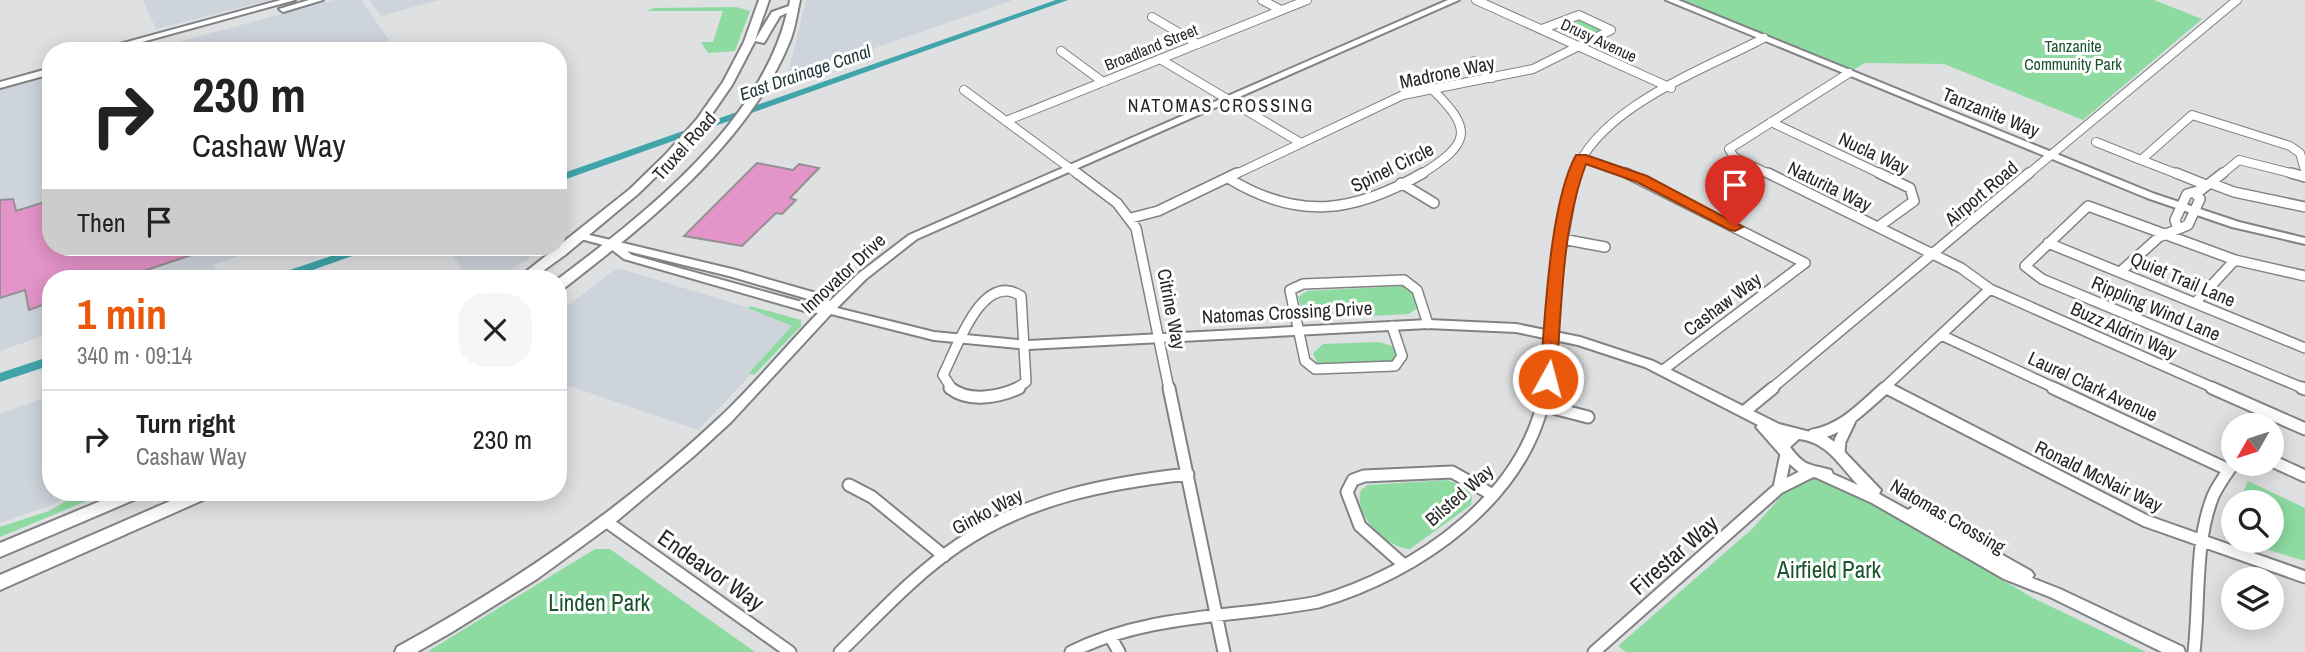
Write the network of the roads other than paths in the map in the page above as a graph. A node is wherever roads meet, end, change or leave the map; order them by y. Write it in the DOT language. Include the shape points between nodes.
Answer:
graph roads {
  1 [pos="291,0"];
  2 [pos="319,0"];
  3 [pos="764,0"];
  4 [pos="781,0"];
  5 [pos="1262,0"];
  6 [pos="1307,0"];
  7 [pos="1455,0"];
  8 [pos="1476,0"];
  9 [pos="1670,0"];
  10 [pos="2238,0"];
  11 [pos="794,3"];
  12 [pos="279,4"];
  13 [pos="1281,10"];
  14 [pos="1152,17"];
  15 [pos="1542,29"];
  16 [pos="192,34"];
  17 [pos="1765,38"];
  18 [pos="133,42"];
  19 [pos="162,42"];
  20 [pos="1198,44"];
  21 [pos="1580,46"];
  22 [pos="1062,51"];
  23 [pos="1160,59"];
  24 [pos="1475,61"];
  25 [pos="42,65"];
  26 [pos="42,73"];
  27 [pos="1849,73"];
  28 [pos="0,76"];
  29 [pos="1492,78"];
  30 [pos="730,81"];
  31 [pos="1103,82"];
  32 [pos="0,85"];
  33 [pos="1431,88"];
  34 [pos="1671,88"];
  35 [pos="964,90"];
  36 [pos="1227,99"];
  37 [pos="1006,121"];
  38 [pos="1771,122"];
  39 [pos="2096,142"];
  40 [pos="1301,143"];
  41 [pos="2052,156"];
  42 [pos="1581,158"];
  43 [pos="2141,160"];
  44 [pos="1069,168"];
  45 [pos="2305,170"];
  46 [pos="2305,177"];
  47 [pos="1228,178"];
  48 [pos="1401,183"];
  49 [pos="2208,184"];
  50 [pos="2195,193"];
  51 [pos="1434,203"];
  52 [pos="2179,206"];
  53 [pos="2305,207"];
  54 [pos="2195,211"];
  55 [pos="1131,218"];
  56 [pos="2177,226"];
  57 [pos="1878,227"];
  58 [pos="2161,235"];
  59 [pos="581,236"];
  60 [pos="1562,239"];
  61 [pos="2305,241"];
  62 [pos="2048,243"];
  63 [pos="612,245"];
  64 [pos="567,246"];
  65 [pos="1605,247"];
  66 [pos="1934,254"];
  67 [pos="554,256"];
  68 [pos="2235,260"];
  69 [pos="536,270"];
  70 [pos="2120,272"];
  71 [pos="2305,276"];
  72 [pos="567,279"];
  73 [pos="1990,289"];
  74 [pos="2195,303"];
  75 [pos="832,309"];
  76 [pos="1428,324"];
  77 [pos="1392,326"];
  78 [pos="1297,331"];
  79 [pos="1553,335"];
  80 [pos="1941,335"];
  81 [pos="1160,338"];
  82 [pos="961,341"];
  83 [pos="1024,344"];
  84 [pos="2305,348"];
  85 [pos="1663,370"];
  86 [pos="1886,387"];
  87 [pos="2305,389"];
  88 [pos="1545,406"];
  89 [pos="1739,408"];
  90 [pos="2264,411"];
  91 [pos="1588,416"];
  92 [pos="1850,419"];
  93 [pos="2305,429"];
  94 [pos="1797,434"];
  95 [pos="1813,435"];
  96 [pos="1785,450"];
  97 [pos="1841,456"];
  98 [pos="2221,462"];
  99 [pos="2284,466"];
  100 [pos="1816,473"];
  101 [pos="1188,474"];
  102 [pos="2226,476"];
  103 [pos="2305,476"];
  104 [pos="849,485"];
  105 [pos="1779,488"];
  106 [pos="1493,495"];
  107 [pos="116,501"];
  108 [pos="186,501"];
  109 [pos="607,522"];
  110 [pos="2204,542"];
  111 [pos="0,550"];
  112 [pos="944,556"];
  113 [pos="1404,565"];
  114 [pos="2305,577"];
  115 [pos="0,583"];
  116 [pos="2055,593"];
  117 [pos="1216,614"];
  118 [pos="1110,636"];
  119 [pos="403,652"];
  120 [pos="790,652"];
  121 [pos="840,652"];
  122 [pos="1071,652"];
  123 [pos="1119,652"];
  124 [pos="1224,652"];
  125 [pos="1594,652"];
  126 [pos="2177,652"];
  127 [pos="2194,652"];
  1 -- 12 [label="street"];
  2 -- 16 [label="street"];
  3 -- 30 [label="main road, Truxel Road" via="755,32"];
  4 -- 11 [label="main road"];
  5 -- 13 [label="street"];
  6 -- 13 [label="street, Broadland Street"];
  7 -- 36 [label="street, Innovator Drive"];
  8 -- 15 [label="street, Drusy Avenue"];
  9 -- 17 [label="street, Tanzanite Way"];
  10 -- 41 [label="street, Airport Road"];
  11 -- 30 [label="main road" via="770,20 752,58"];
  11 -- 63 [label="main road, Truxel Road" via="783,41 765,77 725,135 665,199"];
  12 -- 16 [label="street" via="201,27"];
  12 -- 18 [label="street"];
  13 -- 20 [label="street, Broadland Street"];
  14 -- 20 [label="street"];
  15 -- 21 [label="street, Drusy Avenue"];
  15 -- 21 [label="street, Madrone Way" via="1578,15 1609,27 1609,33"];
  16 -- 19 [label="street"];
  17 -- 27 [label="street, Tanzanite Way"];
  17 -- 34 [label="street, Bilsted Way"];
  20 -- 23 [label="street, Broadland Street"];
  21 -- 29 [label="street, Madrone Way" via="1533,69"];
  21 -- 34 [label="street, Drusy Avenue"];
  22 -- 31 [label="street"];
  23 -- 31 [label="street, Broadland Street"];
  23 -- 36 [label="street"];
  24 -- 29 [label="street"];
  25 -- 28 [label="street"];
  26 -- 32 [label="street"];
  27 -- 38 [label="street, Naturita Way"];
  27 -- 41 [label="street, Tanzanite Way"];
  29 -- 33 [label="street, Madrone Way"];
  30 -- 59 [label="main road, Truxel Road" via="673,153"];
  31 -- 37 [label="street, Broadland Street"];
  33 -- 40 [label="street, Madrone Way" via="1390,100"];
  33 -- 48 [label="street, Spinel Circle" via="1459,118 1462,140 1444,160"];
  34 -- 42 [label="street, Bilsted Way" via="1597,137"];
  35 -- 37 [label="street, Citrine Way"];
  36 -- 40 [label="street"];
  36 -- 44 [label="street, Innovator Drive"];
  37 -- 44 [label="street, Citrine Way"];
  38 -- 57 [label="street, Nucla Way" via="1910,188 1914,201"];
  38 -- 57 [label="street, Naturita Way" via="1729,149 1734,157"];
  39 -- 43 [label="street"];
  40 -- 47 [label="street, Madrone Way"];
  41 -- 52 [label="street, Tanzanite Way"];
  41 -- 66 [label="street, Airport Road"];
  42 -- 60 [label="street, Bilsted Way" via="1569,189"];
  42 -- 85 [label="street, Cashaw Way" via="1642,179 1805,263"];
  43 -- 45 [label="street" via="2192,116 2290,146 2300,153"];
  43 -- 49 [label="street"];
  44 -- 55 [label="street, Citrine Way"];
  44 -- 75 [label="street, Innovator Drive" via="913,237 873,266"];
  46 -- 49 [label="street" via="2239,160"];
  47 -- 48 [label="street, Spinel Circle" via="1271,200 1319,208 1364,201"];
  47 -- 55 [label="street, Madrone Way" via="1158,211"];
  48 -- 51 [label="street"];
  49 -- 50 [label="street"];
  49 -- 53 [label="street"];
  50 -- 52 [label="street" via="2187,194"];
  50 -- 54 [label="street" via="2200,199"];
  52 -- 54 [label="street, Tanzanite Way"];
  52 -- 56 [label="street"];
  54 -- 56 [label="street" via="2188,225"];
  54 -- 61 [label="street, Tanzanite Way"];
  55 -- 81 [label="street, Citrine Way" via="1140,240"];
  56 -- 58 [label="street"];
  57 -- 66 [label="street, Naturita Way"];
  58 -- 62 [label="street" via="2088,206"];
  58 -- 68 [label="street"];
  58 -- 70 [label="street"];
  59 -- 63 [label="street, Natomas Crossing Drive"];
  59 -- 64 [label="main road, Truxel Road"];
  60 -- 65 [label="street"];
  60 -- 79 [label="street, Bilsted Way"];
  62 -- 70 [label="street, Quiet Trail Lane"];
  62 -- 87 [label="street, Rippling Wind Lane" via="2025,266 2042,279"];
  63 -- 72 [label="main road, Truxel Road"];
  63 -- 75 [label="street, Natomas Crossing Drive" via="641,261 808,308"];
  66 -- 73 [label="street, Buzz Aldrin Way"];
  66 -- 89 [label="street, Airport Road"];
  67 -- 69 [label="main road, Truxel Road"];
  68 -- 71 [label="street"];
  68 -- 74 [label="street"];
  70 -- 74 [label="street, Quiet Trail Lane"];
  73 -- 80 [label="street"];
  73 -- 90 [label="street, Buzz Aldrin Way"];
  74 -- 84 [label="street, Quiet Trail Lane"];
  75 -- 82 [label="street, Natomas Crossing Drive"];
  75 -- 109 [label="street, Innovator Drive" via="728,416"];
  76 -- 77 [label="street, Natomas Crossing Drive"];
  76 -- 78 [label="street" via="1417,290 1404,281 1303,284 1288,295"];
  76 -- 79 [label="street, Natomas Crossing Drive" via="1488,325"];
  77 -- 78 [label="street, Natomas Crossing Drive"];
  77 -- 78 [label="street" via="1402,356 1395,366 1326,371 1305,361"];
  78 -- 81 [label="street, Natomas Crossing Drive"];
  79 -- 85 [label="street, Natomas Crossing Drive"];
  79 -- 88 [label="street, Bilsted Way"];
  80 -- 86 [label="street"];
  80 -- 98 [label="street, Laurel Clark Avenue"];
  81 -- 83 [label="street, Natomas Crossing Drive"];
  81 -- 101 [label="street, Citrine Way"];
  82 -- 83 [label="street, Natomas Crossing Drive"];
  82 -- 83 [label="street" via="980,302 1007,289 1021,296"];
  82 -- 83 [label="street" via="943,381 977,397 1022,387 1027,378"];
  85 -- 89 [label="street, Natomas Crossing Drive"];
  86 -- 92 [label="street"];
  86 -- 110 [label="street, Ronald McNair Way" via="2118,508"];
  88 -- 91 [label="street"];
  88 -- 106 [label="street, Bilsted Way" via="1530,447"];
  89 -- 94 [label="street, Natomas Crossing Drive"];
  89 -- 96 [label="street, Natomas Crossing Drive" via="1772,433"];
  90 -- 93 [label="street, Buzz Aldrin Way"];
  92 -- 95 [label="street" via="1829,432"];
  92 -- 97 [label="street" via="1840,441"];
  94 -- 95 [label="street"];
  94 -- 96 [label="street" via="1786,441"];
  95 -- 97 [label="street"];
  96 -- 100 [label="street" via="1794,464"];
  96 -- 105 [label="street"];
  97 -- 100 [label="street" via="1837,471"];
  97 -- 116 [label="street, Natomas Crossing" via="1875,491"];
  99 -- 103 [label="street"];
  100 -- 105 [label="street, Firestar Way"];
  100 -- 116 [label="street, Natomas Crossing" via="1877,499 2009,575"];
  101 -- 112 [label="street, Ginko Way" via="1065,493 1006,517"];
  101 -- 117 [label="street, Citrine Way"];
  102 -- 110 [label="street" via="2214,496"];
  104 -- 112 [label="street" via="872,497"];
  105 -- 125 [label="street, Firestar Way"];
  106 -- 113 [label="street, Bilsted Way"];
  106 -- 113 [label="street" via="1452,472 1353,480 1347,492 1360,526"];
  107 -- 111 [label="main road"];
  108 -- 115 [label="main road"];
  109 -- 119 [label="street, Innovator Drive" via="551,562"];
  109 -- 120 [label="street, Endeavor Way"];
  110 -- 114 [label="street, Ronald McNair Way"];
  110 -- 127 [label="street"];
  112 -- 121 [label="street, Ginko Way"];
  113 -- 117 [label="street, Bilsted Way" via="1368,586 1330,599"];
  116 -- 126 [label="street, Natomas Crossing"];
  117 -- 118 [label="street, Bilsted Way" via="1155,622"];
  117 -- 124 [label="street, Citrine Way"];
  118 -- 122 [label="street, Bilsted Way"];
  118 -- 123 [label="street"];
}
